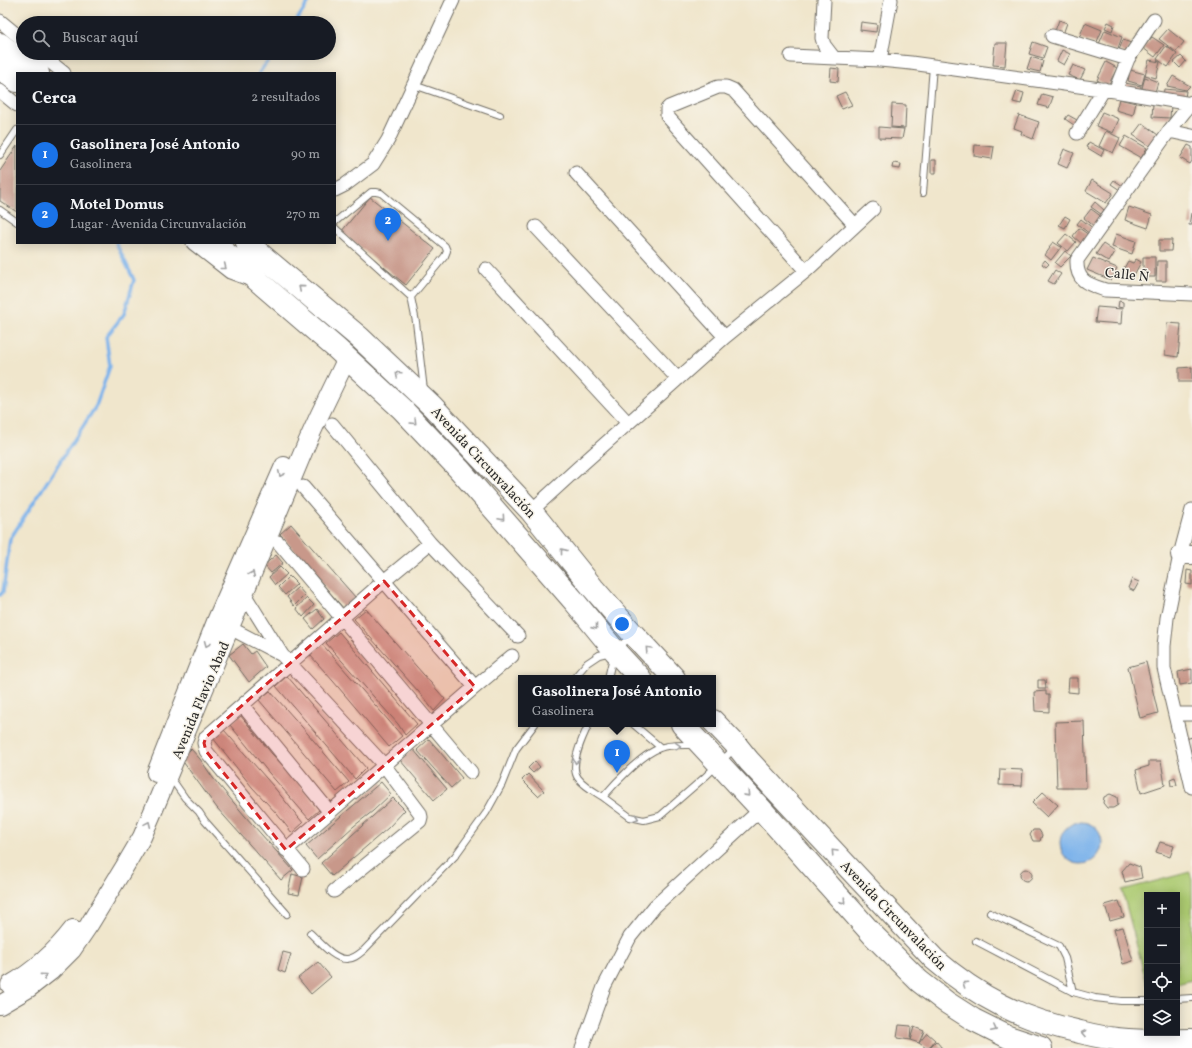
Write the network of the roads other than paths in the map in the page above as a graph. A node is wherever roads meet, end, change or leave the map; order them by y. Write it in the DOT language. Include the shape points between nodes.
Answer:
graph roads {
  1 [pos="453,0"];
  2 [pos="824,0"];
  3 [pos="891,0"];
  4 [pos="1154,20"];
  5 [pos="0,21"];
  6 [pos="16,34"];
  7 [pos="1052,36"];
  8 [pos="0,44"];
  9 [pos="16,56"];
  10 [pos="791,56"];
  11 [pos="834,58"];
  12 [pos="1128,59"];
  13 [pos="21,60"];
  14 [pos="48,60"];
  15 [pos="880,60"];
  16 [pos="932,66"];
  17 [pos="0,68"];
  18 [pos="37,72"];
  19 [pos="63,72"];
  20 [pos="16,80"];
  21 [pos="414,85"];
  22 [pos="1109,90"];
  23 [pos="0,91"];
  24 [pos="1191,103"];
  25 [pos="16,104"];
  26 [pos="500,116"];
  27 [pos="16,131"];
  28 [pos="1169,131"];
  29 [pos="1077,133"];
  30 [pos="1192,136"];
  31 [pos="0,154"];
  32 [pos="576,173"];
  33 [pos="336,190"];
  34 [pos="923,193"];
  35 [pos="873,209"];
  36 [pos="0,210"];
  37 [pos="16,221"];
  38 [pos="336,221"];
  39 [pos="855,225"];
  40 [pos="536,226"];
  41 [pos="336,229"];
  42 [pos="194,244"];
  43 [pos="215,244"];
  44 [pos="248,244"];
  45 [pos="258,244"];
  46 [pos="273,265"];
  47 [pos="486,269"];
  48 [pos="806,271"];
  49 [pos="261,283"];
  50 [pos="1192,294"];
  51 [pos="411,297"];
  52 [pos="725,337"];
  53 [pos="342,353"];
  54 [pos="678,380"];
  55 [pos="432,406"];
  56 [pos="628,423"];
  57 [pos="332,424"];
  58 [pos="303,487"];
  59 [pos="1192,510"];
  60 [pos="531,511"];
  61 [pos="278,542"];
  62 [pos="430,543"];
  63 [pos="1186,555"];
  64 [pos="384,582"];
  65 [pos="593,588"];
  66 [pos="238,590"];
  67 [pos="574,601"];
  68 [pos="342,618"];
  69 [pos="224,623"];
  70 [pos="633,634"];
  71 [pos="518,636"];
  72 [pos="615,651"];
  73 [pos="512,656"];
  74 [pos="286,659"];
  75 [pos="577,675"];
  76 [pos="609,675"];
  77 [pos="637,675"];
  78 [pos="665,675"];
  79 [pos="475,686"];
  80 [pos="242,706"];
  81 [pos="1175,714"];
  82 [pos="1192,714"];
  83 [pos="431,725"];
  84 [pos="533,727"];
  85 [pos="588,727"];
  86 [pos="637,727"];
  87 [pos="692,727"];
  88 [pos="711,733"];
  89 [pos="660,747"];
  90 [pos="743,754"];
  91 [pos="384,765"];
  92 [pos="725,770"];
  93 [pos="471,772"];
  94 [pos="169,775"];
  95 [pos="1192,787"];
  96 [pos="603,797"];
  97 [pos="761,809"];
  98 [pos="330,811"];
  99 [pos="286,850"];
  100 [pos="303,869"];
  101 [pos="334,891"];
  102 [pos="990,913"];
  103 [pos="287,914"];
  104 [pos="310,933"];
  105 [pos="976,941"];
  106 [pos="0,991"];
  107 [pos="1073,992"];
  108 [pos="1192,998"];
  109 [pos="1180,999"];
  110 [pos="1144,1001"];
  111 [pos="0,1005"];
  112 [pos="1192,1040"];
  113 [pos="582,1048"];
  114 [pos="1041,1048"];
  1 -- 21 [label="street"];
  2 -- 11 [label="street" via="822,38"];
  3 -- 15 [label="street"];
  4 -- 12 [label="street"];
  5 -- 6 [label="street"];
  7 -- 12 [label="street"];
  8 -- 9 [label="highway"];
  10 -- 11 [label="street"];
  11 -- 15 [label="street"];
  12 -- 22 [label="street"];
  13 -- 18 [label="highway"];
  14 -- 19 [label="street"];
  15 -- 16 [label="street"];
  16 -- 22 [label="street"];
  16 -- 34 [label="lane"];
  17 -- 20 [label="highway"];
  21 -- 26 [label="lane"];
  21 -- 33 [label="street" via="388,140 373,164"];
  22 -- 24 [label="street"];
  22 -- 29 [label="street"];
  23 -- 25 [label="street"];
  24 -- 28 [label="street"];
  27 -- 31 [label="lane"];
  28 -- 30 [label="street"];
  28 -- 50 [label="street, Calle Ñ" via="1077,260 1077,269 1081,278 1105,290"];
  32 -- 52 [label="street"];
  35 -- 39 [label="street"];
  36 -- 37 [label="lane"];
  38 -- 51 [label="lane" via="371,192 376,192 445,246 445,256"];
  39 -- 48 [label="street"];
  39 -- 48 [label="street" via="733,90 718,86 670,106 667,109 667,116"];
  40 -- 54 [label="street"];
  41 -- 51 [label="lane"];
  42 -- 49 [label="street, Avenida Circunvalación, one-way" via="230,272"];
  43 -- 49 [label="highway, Avenida Circunvalación"];
  44 -- 46 [label="highway, Avenida Circunvalación"];
  45 -- 46 [label="street, Avenida Circunvalación"];
  55 -- 46 [label="highway, Avenida Circunvalación, one-way" via="356,334"];
  47 -- 56 [label="street"];
  48 -- 52 [label="street"];
  49 -- 53 [label="highway, Avenida Circunvalación"];
  51 -- 55 [label="lane" via="425,394"];
  52 -- 54 [label="street"];
  53 -- 66 [label="street, Avenida Flavio Abad" via="296,440"];
  53 -- 67 [label="highway, Avenida Circunvalación, one-way" via="402,409 460,469"];
  54 -- 56 [label="street"];
  55 -- 60 [label="highway, Avenida Circunvalación"];
  56 -- 60 [label="street"];
  57 -- 62 [label="street"];
  58 -- 64 [label="street"];
  59 -- 63 [label="street"];
  65 -- 60 [label="highway, Avenida Circunvalación, one-way"];
  61 -- 68 [label="street"];
  62 -- 64 [label="street"];
  62 -- 71 [label="street"];
  63 -- 81 [label="street" via="1167,618 1164,646 1164,668"];
  64 -- 68 [label="street"];
  64 -- 79 [label="street"];
  65 -- 67 [label="highway"];
  65 -- 70 [label="highway, Avenida Circunvalación"];
  66 -- 69 [label="street, Avenida Flavio Abad"];
  66 -- 74 [label="street"];
  67 -- 72 [label="highway, Avenida Circunvalación, one-way"];
  68 -- 74 [label="street"];
  68 -- 83 [label="street"];
  69 -- 74 [label="street"];
  69 -- 94 [label="street, Avenida Flavio Abad"];
  69 -- 106 [label="street, Avenida Flavio Abad, one-way" via="115,863 64,942 22,978"];
  70 -- 72 [label="lane"];
  78 -- 70 [label="highway, Avenida Circunvalación, one-way"];
  72 -- 75 [label="lane" via="599,655 587,663"];
  72 -- 76 [label="lane"];
  72 -- 77 [label="highway, Avenida Circunvalación"];
  73 -- 79 [label="street"];
  74 -- 80 [label="street"];
  74 -- 91 [label="street"];
  79 -- 83 [label="street"];
  80 -- 98 [label="street"];
  80 -- 99 [label="street" via="206,737 206,751"];
  81 -- 82 [label="street"];
  81 -- 95 [label="street"];
  83 -- 91 [label="street"];
  83 -- 93 [label="street"];
  84 -- 104 [label="lane" via="516,749 502,784 486,813 455,856 364,950 346,959 334,955"];
  85 -- 96 [label="lane, one-way" via="580,744 575,767 577,778"];
  86 -- 89 [label="lane"];
  87 -- 88 [label="highway, Avenida Circunvalación"];
  89 -- 88 [label="lane, one-way"];
  88 -- 90 [label="highway, Avenida Circunvalación"];
  88 -- 92 [label="highway, Avenida Circunvalación"];
  89 -- 96 [label="lane" via="626,772"];
  90 -- 92 [label="highway"];
  112 -- 90 [label="highway, Avenida Circunvalación, one-way" via="1128,1040 1098,1037 1036,1020 1003,1007 976,991 934,959"];
  91 -- 98 [label="street"];
  91 -- 101 [label="street" via="420,813 420,821"];
  96 -- 92 [label="lane, one-way" via="630,817 649,819 660,816 706,776"];
  92 -- 97 [label="highway, Avenida Circunvalación, one-way"];
  94 -- 103 [label="lane" via="205,821"];
  111 -- 94 [label="street, Avenida Flavio Abad, one-way" via="29,988 72,950 90,925 142,837"];
  97 -- 113 [label="street" via="655,906 630,937 604,987"];
  97 -- 114 [label="highway, Avenida Circunvalación, one-way" via="874,936 919,981 974,1020 1008,1037"];
  98 -- 99 [label="street"];
  99 -- 100 [label="street"];
  102 -- 107 [label="lane" via="1059,946 1065,958"];
  105 -- 107 [label="lane"];
  107 -- 110 [label="lane" via="1095,998"];
  108 -- 109 [label="lane"];
}
